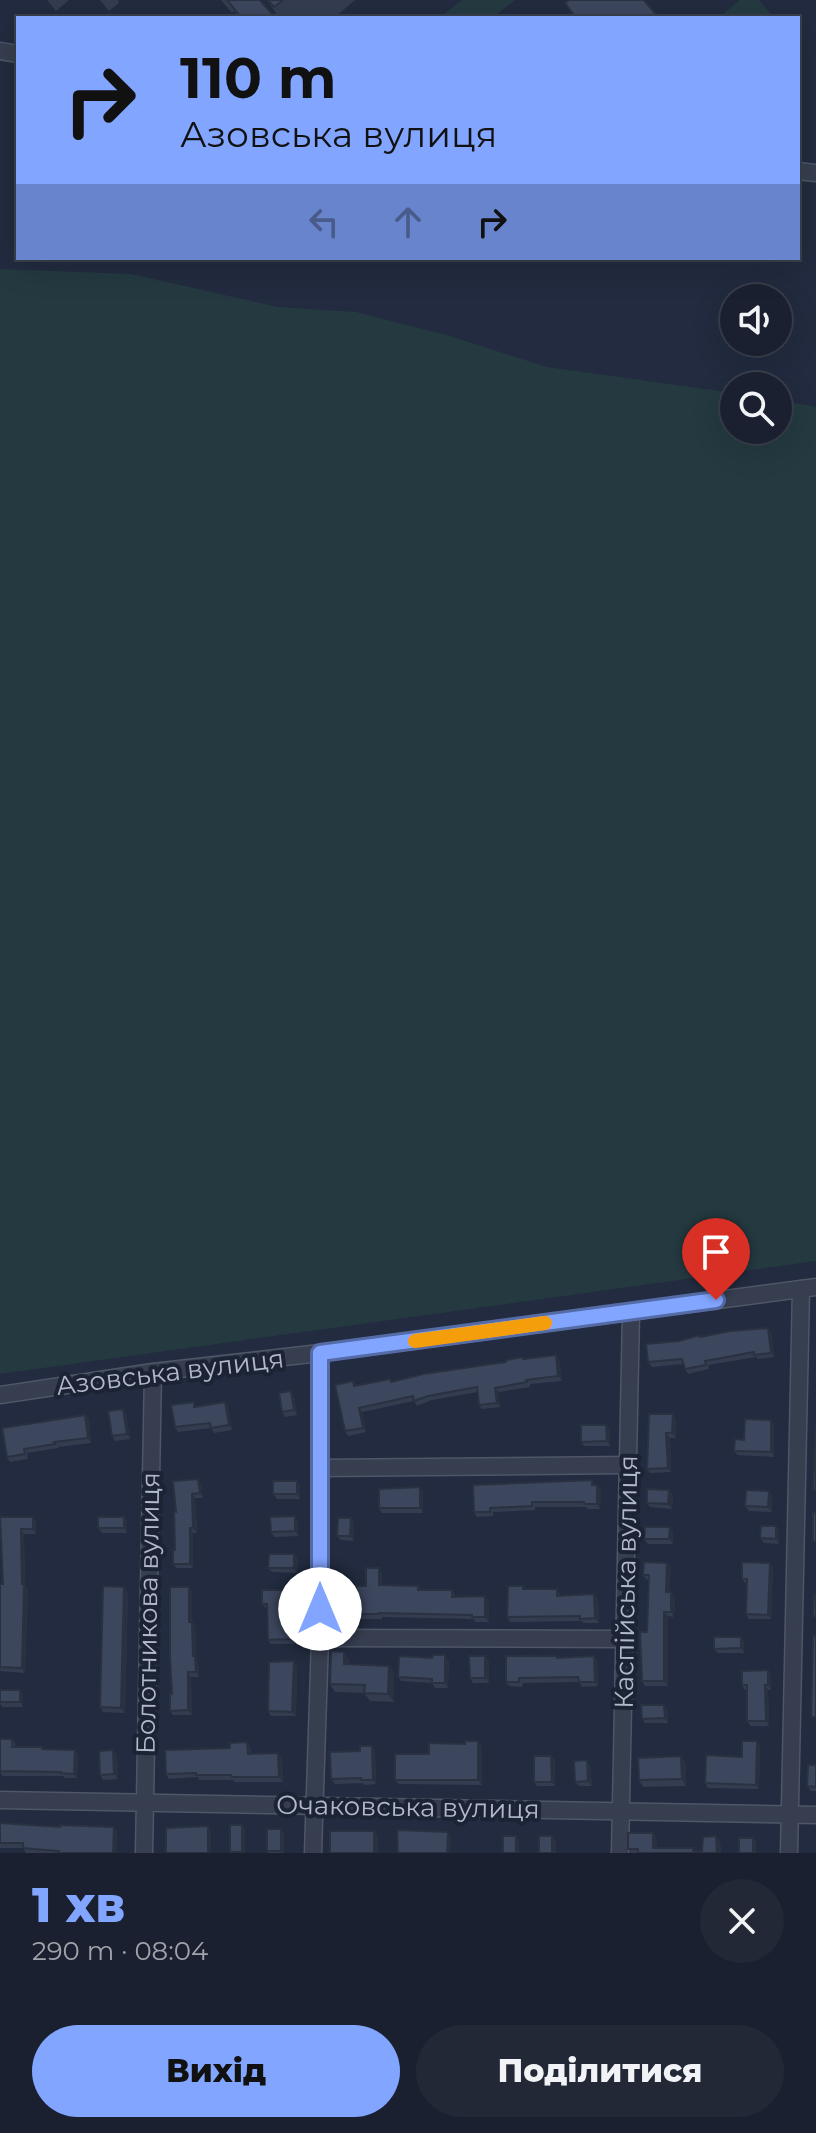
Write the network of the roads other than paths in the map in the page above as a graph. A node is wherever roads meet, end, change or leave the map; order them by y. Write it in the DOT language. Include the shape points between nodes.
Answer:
graph roads {
  1 [pos="809,1288"];
  2 [pos="631,1312"];
  3 [pos="320,1353"];
  4 [pos="153,1372"];
  5 [pos="0,1395"];
  6 [pos="628,1465"];
  7 [pos="320,1468"];
  8 [pos="320,1638"];
  9 [pos="625,1639"];
  10 [pos="0,1800"];
  11 [pos="144,1803"];
  12 [pos="314,1805"];
  13 [pos="620,1812"];
  14 [pos="790,1815"];
  15 [pos="816,1815"];
  16 [pos="144,1853"];
  17 [pos="313,1853"];
  18 [pos="620,1853"];
  19 [pos="789,1853"];
  1 -- 2 [label="street, Азовська вулиця"];
  1 -- 14 [label="street"];
  2 -- 3 [label="street, Азовська вулиця"];
  2 -- 6 [label="street, Каспійська вулиця"];
  3 -- 4 [label="street, Азовська вулиця"];
  3 -- 7 [label="street"];
  4 -- 5 [label="street, Азовська вулиця"];
  4 -- 11 [label="street, Болотникова вулиця"];
  6 -- 7 [label="street"];
  6 -- 9 [label="street, Каспійська вулиця"];
  7 -- 8 [label="street"];
  8 -- 9 [label="street"];
  8 -- 12 [label="street"];
  9 -- 13 [label="street, Каспійська вулиця"];
  10 -- 11 [label="street, Очаковська вулиця"];
  11 -- 12 [label="street, Очаковська вулиця"];
  11 -- 16 [label="street, Болотникова вулиця"];
  12 -- 13 [label="street, Очаковська вулиця"];
  12 -- 17 [label="street"];
  13 -- 14 [label="street, Очаковська вулиця"];
  13 -- 18 [label="street, Каспійська вулиця"];
  14 -- 15 [label="street, Очаковська вулиця"];
  14 -- 19 [label="street"];
}
